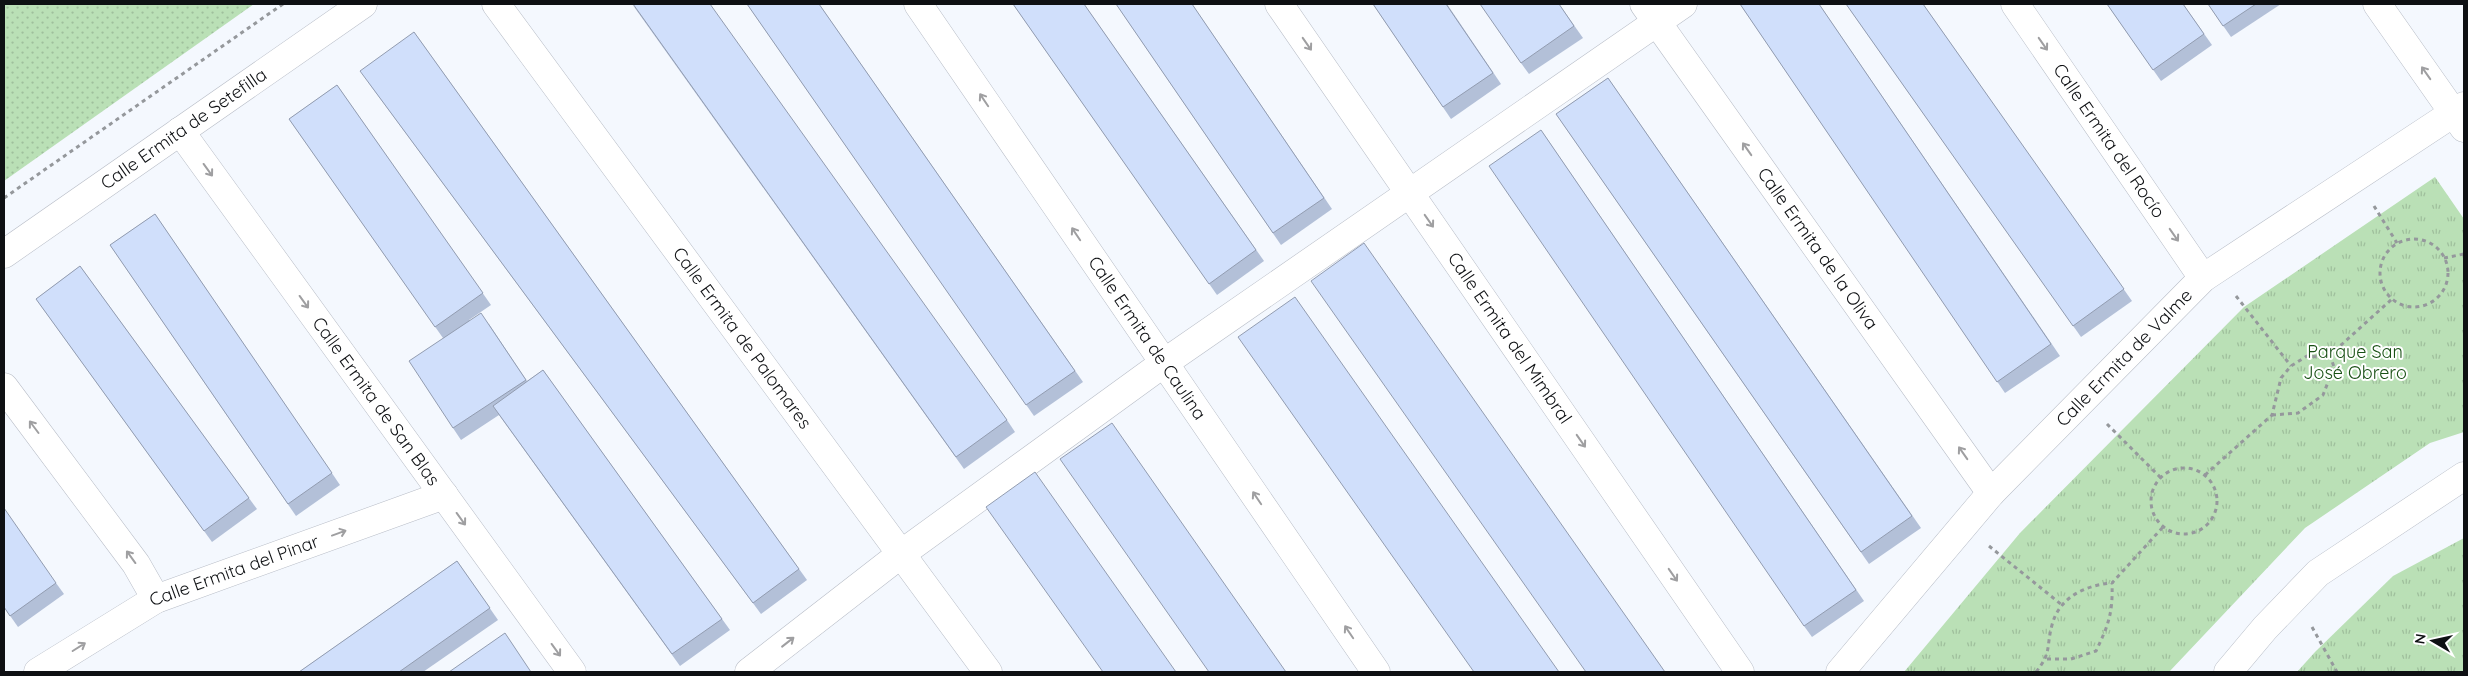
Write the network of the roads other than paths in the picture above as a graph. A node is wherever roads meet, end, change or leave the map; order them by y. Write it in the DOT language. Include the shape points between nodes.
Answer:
graph roads {
  1 [pos="363,4"];
  2 [pos="496,4"];
  3 [pos="918,4"];
  4 [pos="1279,4"];
  5 [pos="1683,4"];
  6 [pos="2015,4"];
  7 [pos="2377,4"];
  8 [pos="1650,13"];
  9 [pos="2461,116"];
  10 [pos="180,131"];
  11 [pos="1410,193"];
  12 [pos="4,254"];
  13 [pos="2210,274"];
  14 [pos="1164,363"];
  15 [pos="4,387"];
  16 [pos="2464,476"];
  17 [pos="1991,493"];
  18 [pos="444,495"];
  19 [pos="901,554"];
  20 [pos="156,599"];
  21 [pos="38,672"];
  22 [pos="572,672"];
  23 [pos="749,672"];
  24 [pos="988,672"];
  25 [pos="1376,672"];
  26 [pos="1740,672"];
  27 [pos="1840,672"];
  28 [pos="2228,672"];
  1 -- 10 [label="street, Calle Ermita de Setefilla"];
  2 -- 19 [label="street, Calle Ermita de Palomares"];
  14 -- 3 [label="street, Calle Ermita de Caulina, one-way"];
  4 -- 11 [label="street, Calle Ermita del Mimbral, one-way"];
  5 -- 8 [label="street"];
  6 -- 13 [label="street, Calle Ermita del Rocío, one-way"];
  9 -- 7 [label="street, one-way"];
  8 -- 11 [label="street"];
  17 -- 8 [label="street, Calle Ermita de la Oliva, one-way"];
  9 -- 13 [label="street, Calle Ermita de Valme" via="2356,178"];
  10 -- 12 [label="street, Calle Ermita de Setefilla"];
  10 -- 18 [label="street, Calle Ermita de San Blas, one-way"];
  11 -- 14 [label="street"];
  11 -- 26 [label="street, Calle Ermita del Mimbral, one-way"];
  13 -- 17 [label="street, Calle Ermita de Valme"];
  14 -- 19 [label="street"];
  25 -- 14 [label="street, Calle Ermita de Caulina, one-way"];
  20 -- 15 [label="street, one-way" via="136,564"];
  16 -- 28 [label="street" via="2318,573 2293,596"];
  17 -- 27 [label="street, Calle Ermita de Valme"];
  20 -- 18 [label="street, Calle Ermita del Pinar, one-way"];
  18 -- 22 [label="street, Calle Ermita de San Blas, one-way"];
  23 -- 19 [label="street, one-way"];
  19 -- 24 [label="street, Calle Ermita de Palomares"];
  21 -- 20 [label="street, Calle Ermita del Pinar, one-way"];
}
